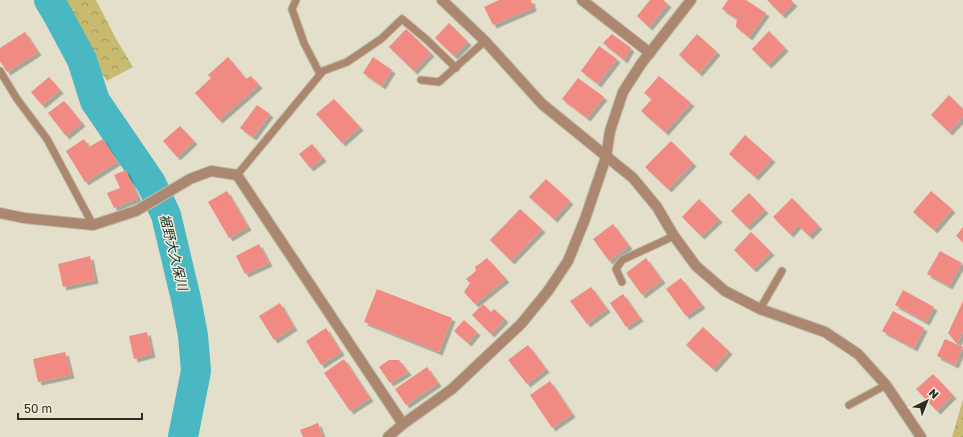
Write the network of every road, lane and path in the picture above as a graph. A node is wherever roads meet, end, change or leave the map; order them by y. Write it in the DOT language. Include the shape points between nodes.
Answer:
graph roads {
  1 [pos="296,0"];
  2 [pos="442,0"];
  3 [pos="582,0"];
  4 [pos="691,0"];
  5 [pos="485,41"];
  6 [pos="650,53"];
  7 [pos="456,68"];
  8 [pos="0,71"];
  9 [pos="320,74"];
  10 [pos="421,80"];
  11 [pos="606,157"];
  12 [pos="237,175"];
  13 [pos="0,213"];
  14 [pos="93,225"];
  15 [pos="674,236"];
  16 [pos="782,271"];
  17 [pos="622,282"];
  18 [pos="760,309"];
  19 [pos="886,385"];
  20 [pos="849,405"];
  21 [pos="403,424"];
  22 [pos="388,437"];
  23 [pos="921,437"];
  1 -- 9 [label="lane" via="292,10 304,43"];
  2 -- 5 [label="street"];
  3 -- 6 [label="street"];
  4 -- 6 [label="street"];
  5 -- 7 [label="lane"];
  5 -- 11 [label="street" via="542,104"];
  6 -- 11 [label="street" via="623,92 610,131"];
  7 -- 9 [label="lane" via="402,19 381,39 347,62"];
  7 -- 10 [label="lane" via="439,82"];
  8 -- 14 [label="lane" via="47,139"];
  9 -- 12 [label="lane"];
  11 -- 15 [label="street" via="633,178 657,207"];
  11 -- 21 [label="street" via="568,261 548,291 521,324 452,389"];
  12 -- 14 [label="street" via="211,171 190,179 136,211"];
  12 -- 21 [label="street"];
  13 -- 14 [label="street"];
  15 -- 17 [label="lane" via="622,260 616,269"];
  15 -- 18 [label="street" via="696,266 725,291"];
  16 -- 18 [label="lane"];
  18 -- 19 [label="street" via="825,332 858,354"];
  19 -- 20 [label="lane"];
  19 -- 23 [label="street"];
  21 -- 22 [label="street"];
}
